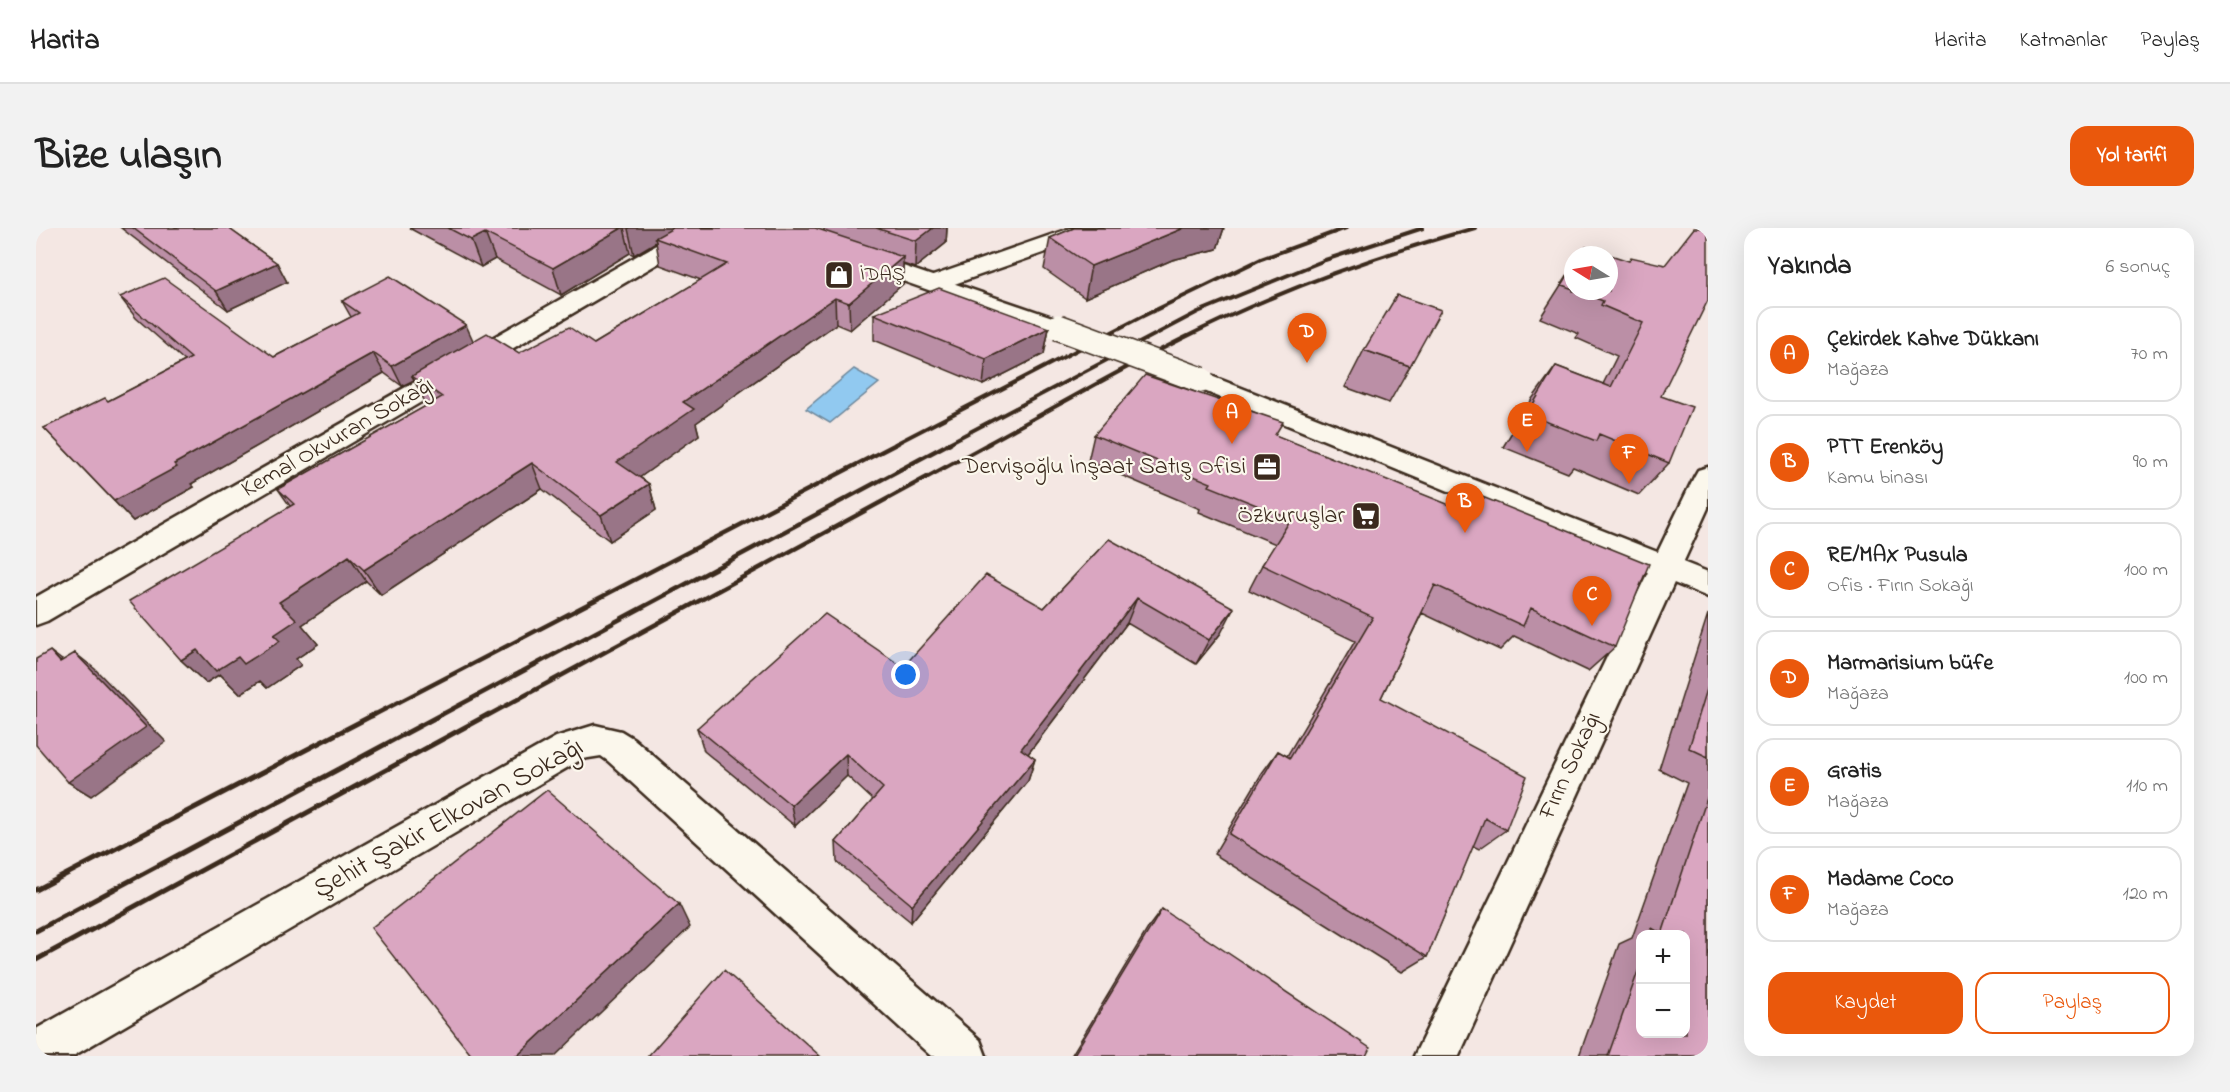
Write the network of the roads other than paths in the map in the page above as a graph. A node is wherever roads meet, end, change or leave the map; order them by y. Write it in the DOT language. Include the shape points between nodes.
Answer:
graph roads {
  1 [pos="702,228"];
  2 [pos="1092,228"];
  3 [pos="847,254"];
  4 [pos="935,283"];
  5 [pos="1708,477"];
  6 [pos="1664,567"];
  7 [pos="1708,585"];
  8 [pos="36,612"];
  9 [pos="36,1053"];
  10 [pos="964,1056"];
  11 [pos="1436,1056"];
  1 -- 8 [label="street, Kemal Okvuran Sokağı"];
  2 -- 4 [label="street"];
  3 -- 4 [label="street"];
  4 -- 6 [label="street, bridge" via="1201,380"];
  5 -- 6 [label="street, Fırın Sokağı"];
  6 -- 7 [label="street"];
  6 -- 11 [label="street, Fırın Sokağı"];
  9 -- 10 [label="street, Şehit Şakir Elkovan Sokağı" via="569,748 593,739 621,750"];
}
